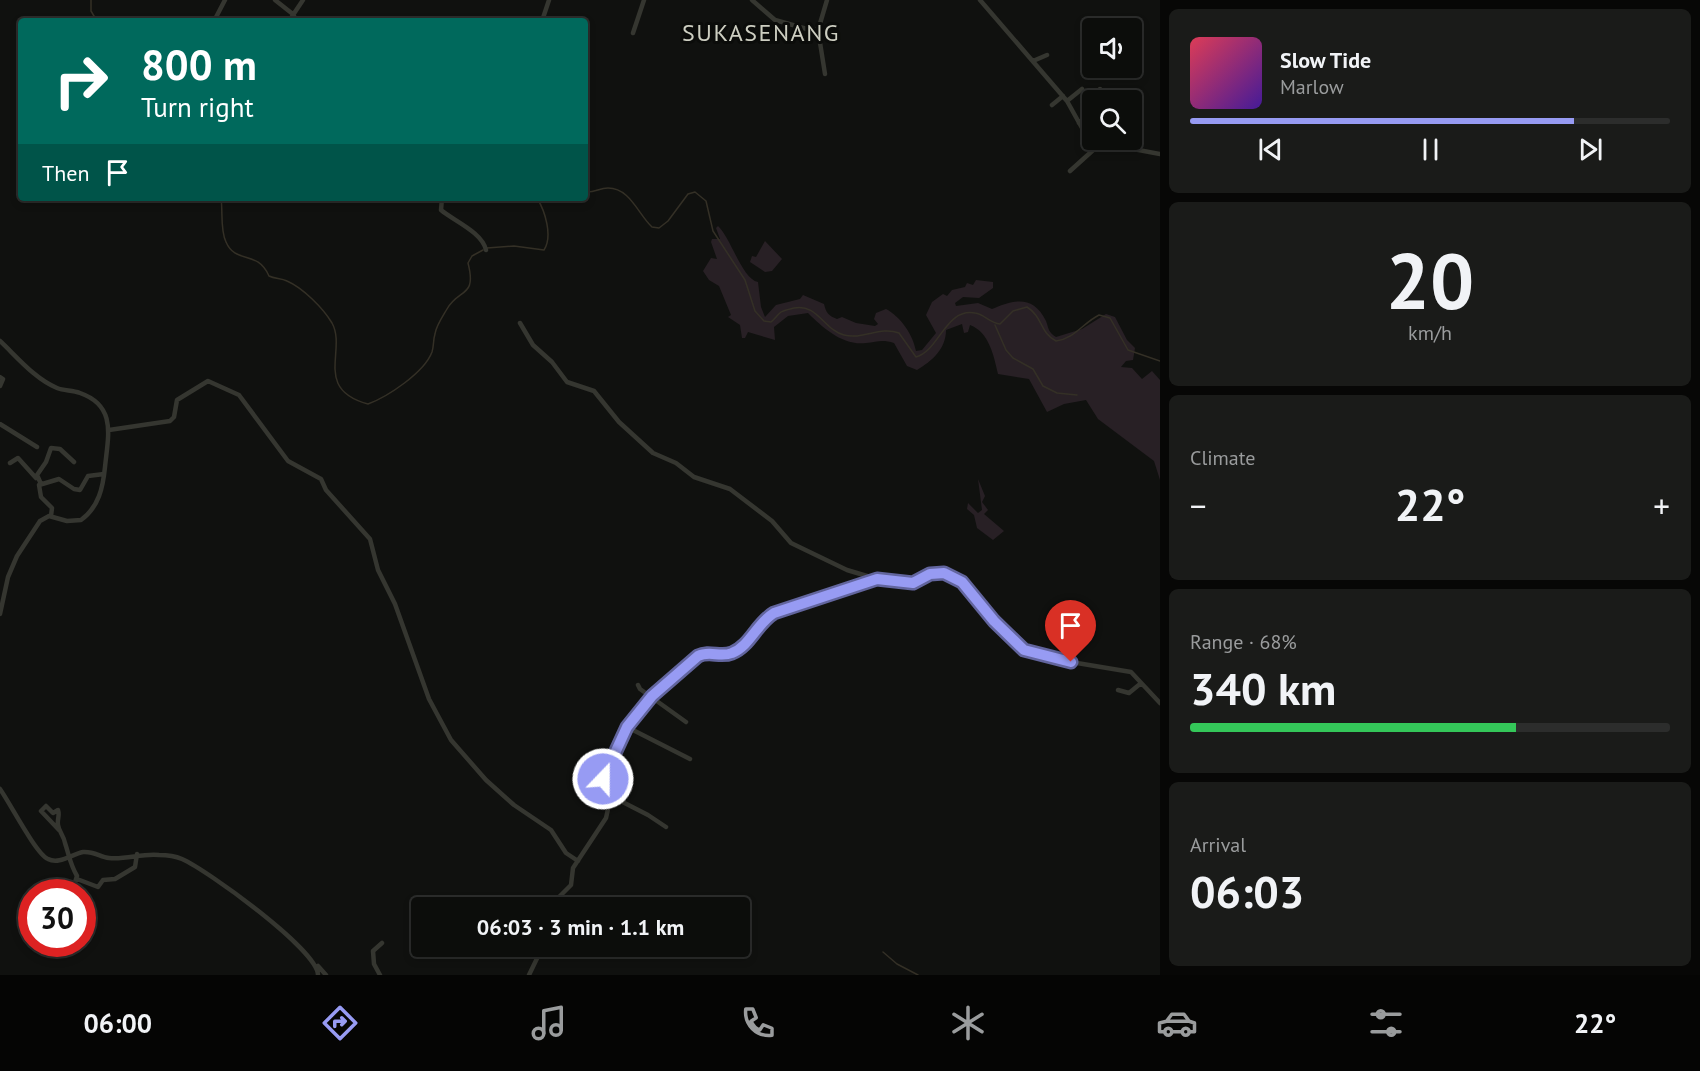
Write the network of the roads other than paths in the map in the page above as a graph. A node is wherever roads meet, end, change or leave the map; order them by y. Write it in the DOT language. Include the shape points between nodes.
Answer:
graph roads {
  1 [pos="225,0"];
  2 [pos="274,0"];
  3 [pos="303,0"];
  4 [pos="549,0"];
  5 [pos="644,0"];
  6 [pos="752,0"];
  7 [pos="827,0"];
  8 [pos="980,0"];
  9 [pos="294,15"];
  10 [pos="216,18"];
  11 [pos="292,18"];
  12 [pos="543,18"];
  13 [pos="818,30"];
  14 [pos="633,33"];
  15 [pos="1047,55"];
  16 [pos="1033,62"];
  17 [pos="825,74"];
  18 [pos="1082,89"];
  19 [pos="1063,96"];
  20 [pos="1067,101"];
  21 [pos="1052,105"];
  22 [pos="1082,120"];
  23 [pos="1079,123"];
  24 [pos="1082,128"];
  25 [pos="1093,150"];
  26 [pos="1139,150"];
  27 [pos="1160,154"];
  28 [pos="1070,171"];
  29 [pos="441,201"];
  30 [pos="485,247"];
  31 [pos="520,323"];
  32 [pos="0,342"];
  33 [pos="0,376"];
  34 [pos="0,386"];
  35 [pos="0,424"];
  36 [pos="109,430"];
  37 [pos="37,447"];
  38 [pos="74,462"];
  39 [pos="10,463"];
  40 [pos="104,474"];
  41 [pos="36,478"];
  42 [pos="41,484"];
  43 [pos="51,516"];
  44 [pos="877,579"];
  45 [pos="0,614"];
  46 [pos="1140,684"];
  47 [pos="638,685"];
  48 [pos="1118,690"];
  49 [pos="652,696"];
  50 [pos="1160,703"];
  51 [pos="686,722"];
  52 [pos="627,727"];
  53 [pos="690,759"];
  54 [pos="0,789"];
  55 [pos="607,794"];
  56 [pos="666,827"];
  57 [pos="59,830"];
  58 [pos="137,854"];
  59 [pos="67,858"];
  60 [pos="578,861"];
  61 [pos="77,879"];
  62 [pos="96,886"];
  63 [pos="559,897"];
  64 [pos="382,944"];
  65 [pos="538,957"];
  66 [pos="317,965"];
  67 [pos="318,975"];
  68 [pos="326,975"];
  69 [pos="380,975"];
  70 [pos="529,975"];
  1 -- 10 [label="street"];
  2 -- 9 [label="street"];
  3 -- 9 [label="street"];
  4 -- 12 [label="street"];
  5 -- 14 [label="street"];
  6 -- 13 [label="street" via="775,20"];
  7 -- 13 [label="street"];
  8 -- 16 [label="street"];
  9 -- 11 [label="street"];
  13 -- 17 [label="street"];
  15 -- 16 [label="street"];
  16 -- 19 [label="street"];
  18 -- 20 [label="street"];
  19 -- 20 [label="street"];
  19 -- 21 [label="street"];
  20 -- 23 [label="street"];
  22 -- 23 [label="street"];
  23 -- 24 [label="street"];
  25 -- 28 [label="street"];
  26 -- 27 [label="street"];
  29 -- 30 [label="street" via="442,211 468,228"];
  31 -- 44 [label="street" via="533,345 567,382 594,391 619,422 653,453 694,477 730,489 772,521 791,543 847,570"];
  32 -- 36 [label="street" via="50,384 100,404"];
  33 -- 34 [label="street"];
  35 -- 37 [label="street"];
  36 -- 40 [label="street"];
  36 -- 60 [label="street" via="170,421 177,400 196,386 212,381 239,394 291,464 320,478 372,542 378,570 395,604 429,699 451,740 486,780 551,830 566,853"];
  38 -- 41 [label="street" via="52,447"];
  39 -- 41 [label="street" via="18,458"];
  40 -- 42 [label="street" via="88,476 80,490 59,479"];
  40 -- 43 [label="street" via="98,499 83,518 72,521"];
  41 -- 42 [label="street"];
  42 -- 43 [label="street" via="38,490 52,508"];
  43 -- 45 [label="street" via="40,521 17,556"];
  44 -- 46 [label="street" via="913,583 934,573 950,574 962,582 1024,650 1130,672"];
  44 -- 49 [label="street" via="774,613 734,653 702,654"];
  46 -- 48 [label="street" via="1129,693"];
  46 -- 50 [label="street"];
  47 -- 49 [label="street"];
  49 -- 51 [label="street"];
  49 -- 52 [label="street"];
  52 -- 53 [label="street"];
  52 -- 55 [label="street" via="603,777"];
  54 -- 59 [label="street" via="42,855 54,861"];
  55 -- 56 [label="street"];
  55 -- 60 [label="street" via="606,818"];
  57 -- 57 [label="street" via="58,810 53,813 46,806 41,811"];
  57 -- 59 [label="street" via="65,840"];
  58 -- 59 [label="street" via="111,858 88,852"];
  58 -- 62 [label="street" via="135,867"];
  58 -- 66 [label="street" via="174,857 192,865 293,939"];
  59 -- 61 [label="street"];
  60 -- 63 [label="street" via="571,885"];
  64 -- 69 [label="street" via="373,951"];
  65 -- 70 [label="street"];
  66 -- 67 [label="street"];
  66 -- 68 [label="street"];
}
